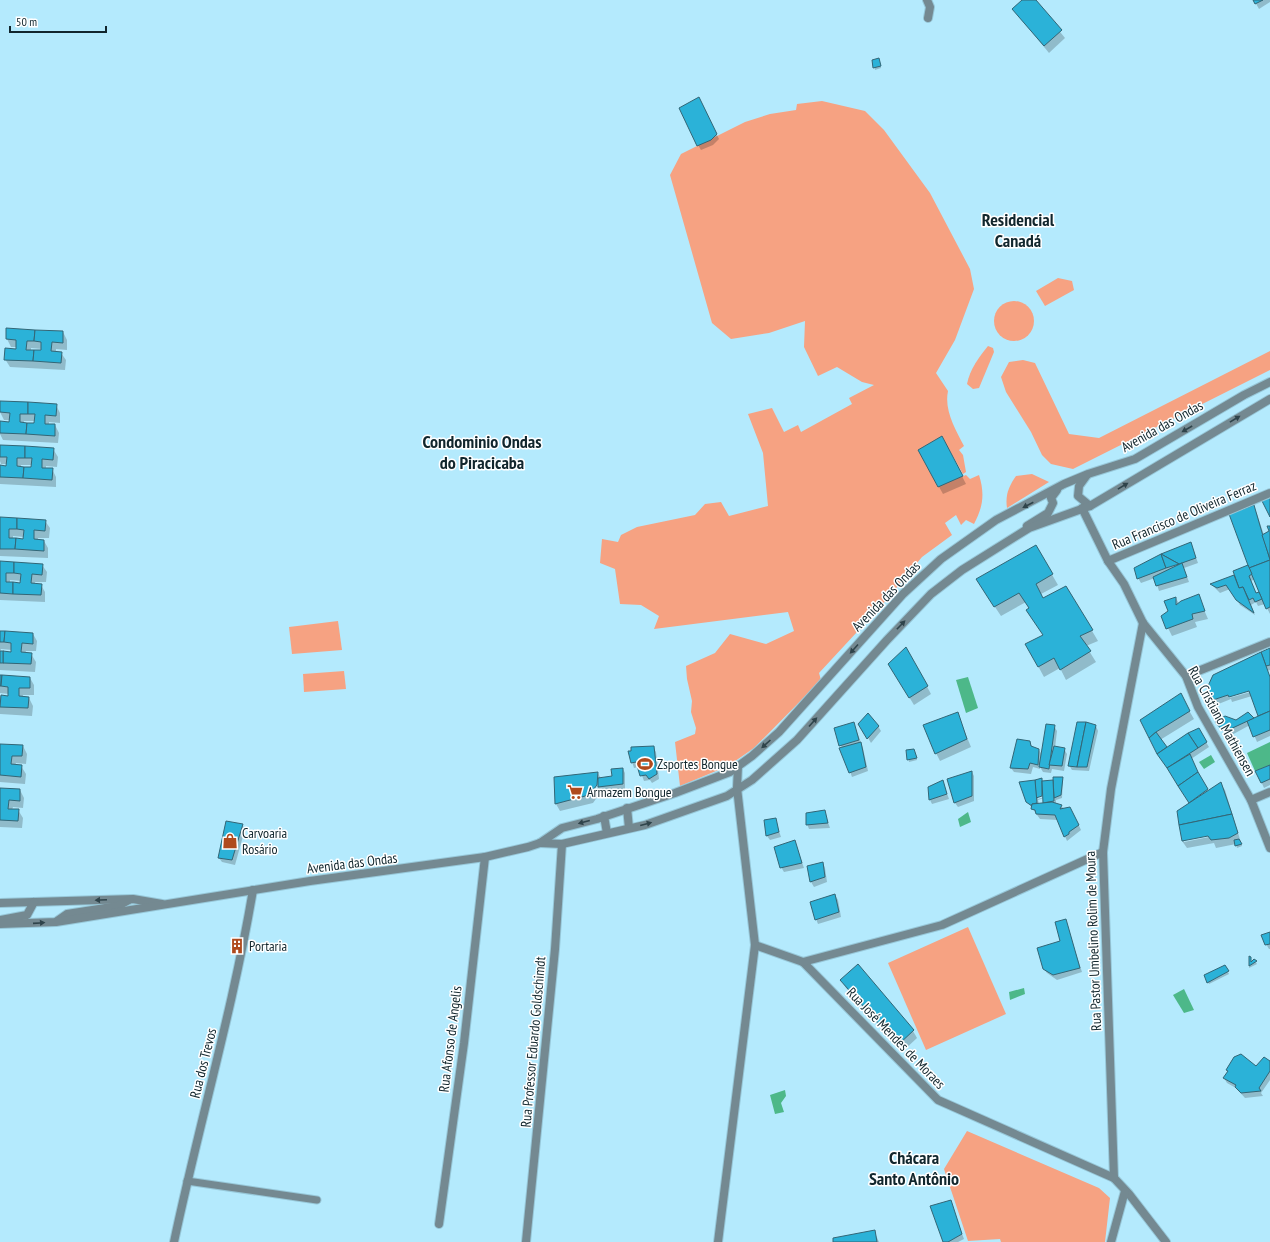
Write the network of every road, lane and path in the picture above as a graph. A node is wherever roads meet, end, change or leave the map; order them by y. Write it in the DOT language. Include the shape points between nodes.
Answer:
graph roads {
  1 [pos="927,0"];
  2 [pos="928,18"];
  3 [pos="1270,382"];
  4 [pos="1270,399"];
  5 [pos="1088,474"];
  6 [pos="1064,484"];
  7 [pos="1270,493"];
  8 [pos="1086,507"];
  9 [pos="1014,537"];
  10 [pos="1108,562"];
  11 [pos="1143,623"];
  12 [pos="1270,642"];
  13 [pos="1186,676"];
  14 [pos="738,766"];
  15 [pos="737,788"];
  16 [pos="1270,792"];
  17 [pos="1251,800"];
  18 [pos="627,808"];
  19 [pos="604,816"];
  20 [pos="629,828"];
  21 [pos="607,833"];
  22 [pos="540,843"];
  23 [pos="562,844"];
  24 [pos="1270,848"];
  25 [pos="1103,852"];
  26 [pos="485,857"];
  27 [pos="253,890"];
  28 [pos="133,898"];
  29 [pos="34,902"];
  30 [pos="0,903"];
  31 [pos="167,905"];
  32 [pos="0,920"];
  33 [pos="56,922"];
  34 [pos="0,924"];
  35 [pos="755,945"];
  36 [pos="803,962"];
  37 [pos="1114,1178"];
  38 [pos="187,1181"];
  39 [pos="1125,1191"];
  40 [pos="317,1200"];
  41 [pos="439,1224"];
  42 [pos="174,1242"];
  43 [pos="526,1242"];
  44 [pos="718,1242"];
  45 [pos="1111,1242"];
  46 [pos="1166,1242"];
  1 -- 2 [label="street" via="930,7"];
  3 -- 5 [label="street, Avenida das Ondas, one-way" via="1135,459"];
  8 -- 4 [label="street, Avenida das Ondas, one-way"];
  5 -- 6 [label="street, Avenida das Ondas"];
  5 -- 8 [label="street, Rua Cristiano Mathiensen" via="1079,486 1078,496"];
  6 -- 9 [label="street" via="1050,498 1053,503 1048,513 1033,521"];
  6 -- 14 [label="street, Avenida das Ondas, one-way" via="996,520 941,559 903,594 779,732"];
  7 -- 10 [label="street, Rua Francisco de Oliveira Ferraz"];
  8 -- 9 [label="street, Avenida das Ondas" via="1029,528"];
  8 -- 10 [label="street, Rua Cristiano Mathiensen"];
  15 -- 9 [label="street, Avenida das Ondas, one-way" via="752,780 797,740 931,594 962,570"];
  10 -- 11 [label="street, Rua Cristiano Mathiensen" via="1124,584"];
  11 -- 13 [label="street, Rua Cristiano Mathiensen"];
  11 -- 25 [label="street, Rua Pastor Umbelino Rolim de Moura" via="1111,789"];
  12 -- 13 [label="street"];
  13 -- 17 [label="street, Rua Cristiano Mathiensen" via="1198,707"];
  14 -- 15 [label="street"];
  14 -- 18 [label="street, Avenida das Ondas" via="701,784"];
  20 -- 15 [label="street, Avenida das Ondas, one-way" via="687,811 727,796"];
  15 -- 35 [label="street"];
  16 -- 17 [label="street"];
  17 -- 24 [label="street, Rua Cristiano Mathiensen"];
  18 -- 19 [label="street, Avenida das Ondas"];
  18 -- 20 [label="street"];
  19 -- 21 [label="street"];
  19 -- 22 [label="street, Avenida das Ondas, one-way" via="562,828"];
  20 -- 21 [label="street, Avenida das Ondas"];
  21 -- 23 [label="street, Avenida das Ondas"];
  22 -- 23 [label="street, Avenida das Ondas"];
  22 -- 26 [label="street, Avenida das Ondas"];
  23 -- 43 [label="street, Rua Professor Eduardo Goldschimdt" via="555,949"];
  25 -- 36 [label="street" via="942,925"];
  25 -- 37 [label="street, Rua Pastor Umbelino Rolim de Moura"];
  26 -- 27 [label="street, Avenida das Ondas"];
  26 -- 41 [label="street, Rua Afonso de Angelis" via="464,1043"];
  27 -- 31 [label="street, Avenida das Ondas"];
  27 -- 38 [label="street, Rua dos Trevos" via="243,954"];
  28 -- 29 [label="street, Avenida das Ondas, one-way"];
  28 -- 31 [label="street, Avenida das Ondas"];
  28 -- 33 [label="street" via="118,906 66,914"];
  29 -- 30 [label="street, Avenida das Ondas"];
  29 -- 32 [label="street" via="27,915"];
  31 -- 33 [label="street, Avenida das Ondas"];
  34 -- 33 [label="street, Avenida das Ondas, one-way"];
  35 -- 36 [label="street, Rua José Mendes de Moraes"];
  35 -- 44 [label="street"];
  36 -- 37 [label="street, Rua José Mendes de Moraes" via="938,1100"];
  37 -- 39 [label="street"];
  38 -- 40 [label="lane"];
  38 -- 42 [label="street, Rua dos Trevos"];
  39 -- 45 [label="street"];
  39 -- 46 [label="street"];
}
